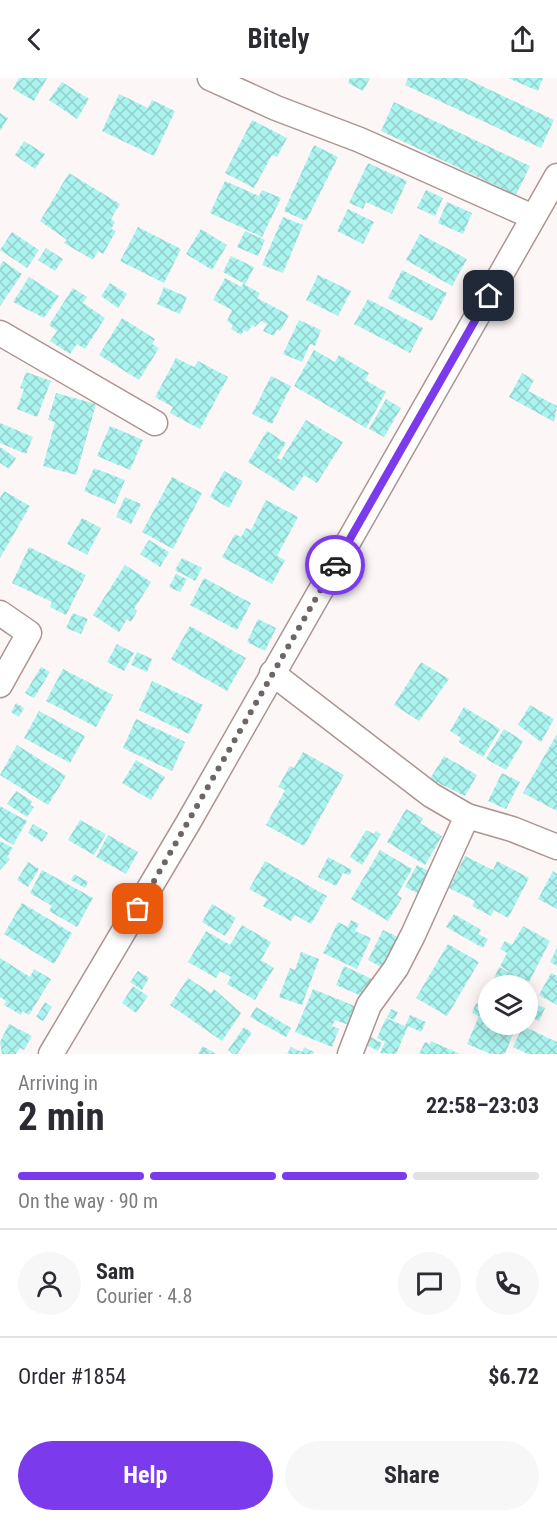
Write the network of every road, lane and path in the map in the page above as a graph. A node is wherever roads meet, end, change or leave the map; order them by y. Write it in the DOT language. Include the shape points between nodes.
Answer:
graph roads {
  1 [pos="210,78"];
  2 [pos="557,176"];
  3 [pos="533,217"];
  4 [pos="0,333"];
  5 [pos="155,423"];
  6 [pos="0,613"];
  7 [pos="272,673"];
  8 [pos="0,685"];
  9 [pos="467,816"];
  10 [pos="557,847"];
  11 [pos="51,1054"];
  12 [pos="350,1054"];
  1 -- 3 [label="street"];
  2 -- 3 [label="street"];
  3 -- 7 [label="street"];
  4 -- 5 [label="street"];
  6 -- 8 [label="street" via="29,633"];
  7 -- 9 [label="street" via="431,795"];
  7 -- 11 [label="street"];
  9 -- 10 [label="street"];
  9 -- 12 [label="street" via="396,968 369,1005"];
}
